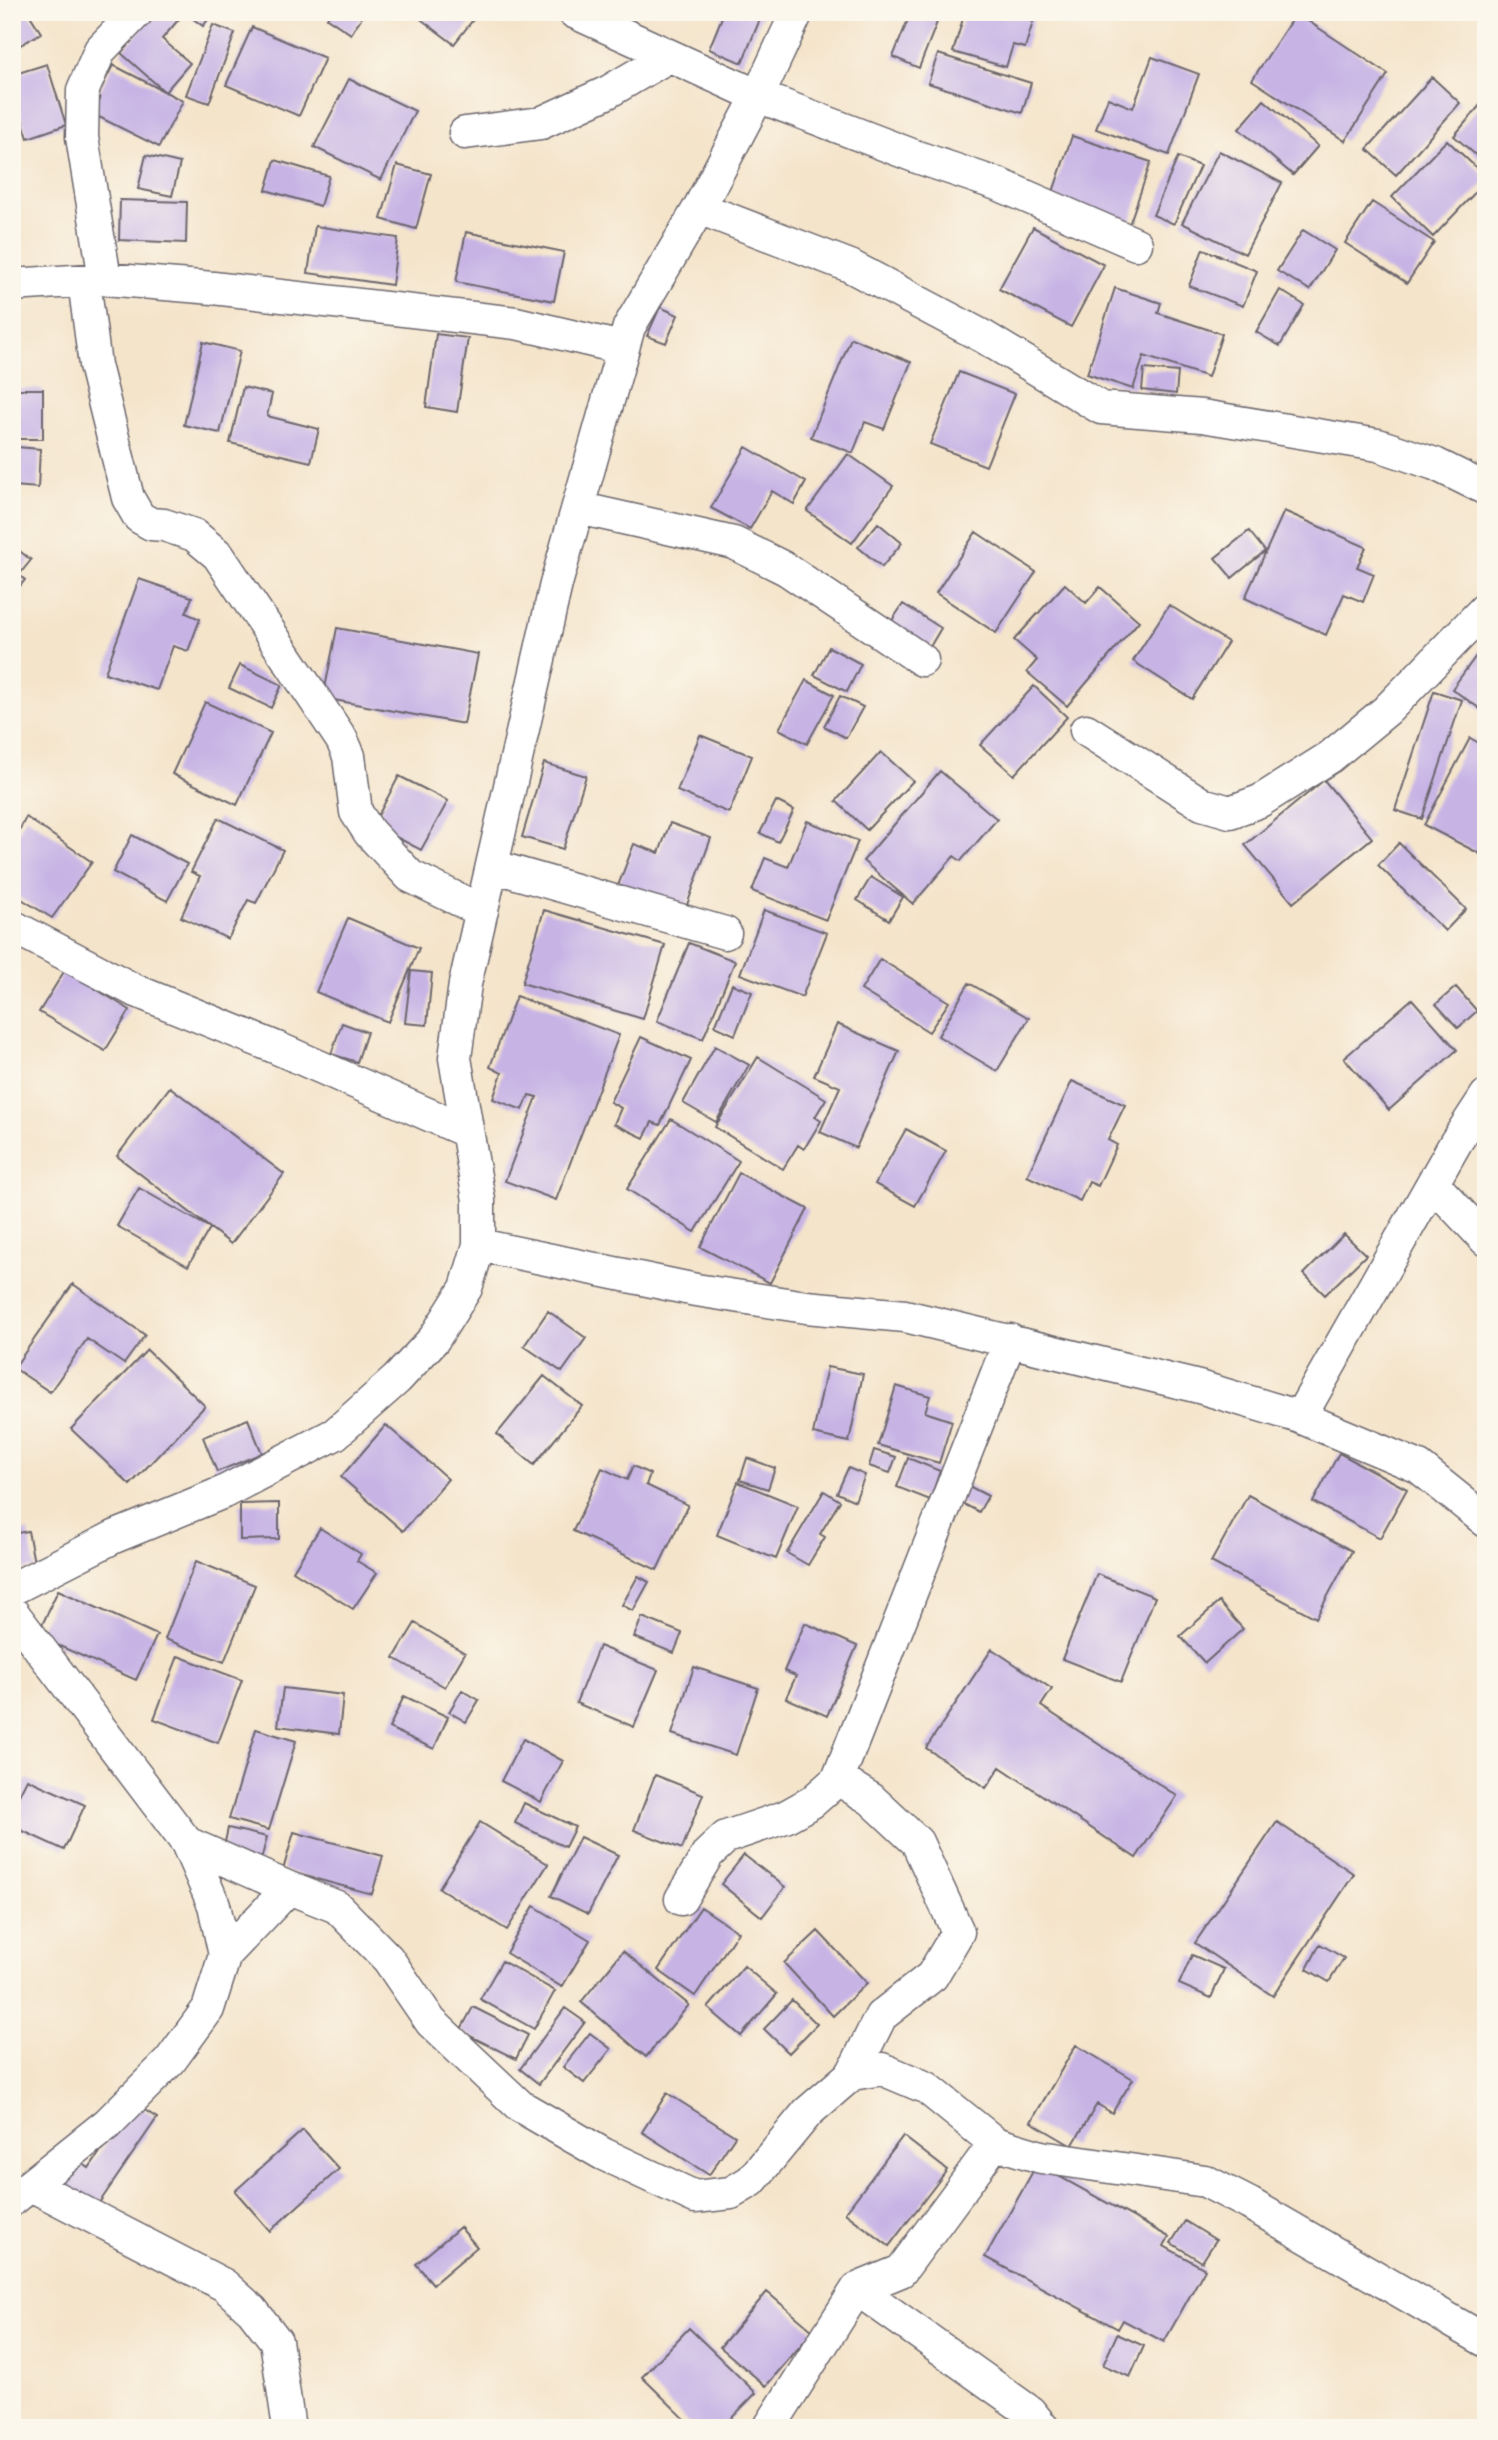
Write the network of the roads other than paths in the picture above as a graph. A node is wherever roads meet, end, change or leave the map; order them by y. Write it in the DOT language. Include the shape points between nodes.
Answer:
graph roads {
  1 [pos="137,12"];
  2 [pos="574,12"];
  3 [pos="797,12"];
  4 [pos="669,56"];
  5 [pos="758,96"];
  6 [pos="464,133"];
  7 [pos="699,208"];
  8 [pos="1136,244"];
  9 [pos="95,280"];
  10 [pos="12,285"];
  11 [pos="622,348"];
  12 [pos="1486,489"];
  13 [pos="578,508"];
  14 [pos="1486,608"];
  15 [pos="922,660"];
  16 [pos="1086,730"];
  17 [pos="492,866"];
  18 [pos="482,911"];
  19 [pos="12,926"];
  20 [pos="725,933"];
  21 [pos="1486,1096"];
  22 [pos="466,1131"];
  23 [pos="1433,1184"];
  24 [pos="1486,1240"];
  25 [pos="479,1245"];
  26 [pos="1010,1340"];
  27 [pos="1300,1417"];
  28 [pos="1486,1521"];
  29 [pos="12,1589"];
  30 [pos="12,1612"];
  31 [pos="838,1779"];
  32 [pos="187,1843"];
  33 [pos="289,1888"];
  34 [pos="681,1899"];
  35 [pos="225,1955"];
  36 [pos="852,2074"];
  37 [pos="995,2143"];
  38 [pos="18,2194"];
  39 [pos="857,2289"];
  40 [pos="1486,2341"];
  41 [pos="289,2428"];
  42 [pos="769,2428"];
  43 [pos="1043,2428"];
  1 -- 9 [label="street" via="100,50 83,90 82,137"];
  2 -- 4 [label="street"];
  3 -- 5 [label="street"];
  4 -- 5 [label="street"];
  4 -- 6 [label="street" via="608,92 541,123"];
  5 -- 7 [label="street"];
  5 -- 8 [label="street" via="1000,185"];
  7 -- 11 [label="street" via="629,327"];
  7 -- 12 [label="street" via="850,266 984,337 1101,408 1202,416 1378,445 1435,464"];
  9 -- 10 [label="street"];
  9 -- 11 [label="street" via="516,323"];
  9 -- 18 [label="street" via="95,365 128,498 139,517 194,535 218,555 342,740 349,757 356,812 369,832 410,876"];
  11 -- 13 [label="street"];
  13 -- 15 [label="street" via="734,543 786,569"];
  13 -- 17 [label="street" via="556,584"];
  14 -- 16 [label="street" via="1387,710 1330,757 1260,801 1230,812 1202,804"];
  17 -- 18 [label="street"];
  17 -- 20 [label="street"];
  18 -- 22 [label="street" via="465,984 455,1058"];
  19 -- 22 [label="street" via="134,989"];
  21 -- 23 [label="street"];
  22 -- 25 [label="street" via="480,1200"];
  23 -- 24 [label="street"];
  23 -- 27 [label="street"];
  25 -- 26 [label="street" via="696,1290 905,1316"];
  25 -- 29 [label="street" via="466,1288 434,1339 335,1434 224,1492 114,1537"];
  26 -- 27 [label="street"];
  26 -- 31 [label="street"];
  27 -- 28 [label="street" via="1419,1467"];
  30 -- 32 [label="street"];
  31 -- 34 [label="street" via="812,1802 785,1817 726,1837 708,1854"];
  31 -- 36 [label="street" via="871,1799 917,1842 958,1932 932,1976 881,2016"];
  32 -- 33 [label="street"];
  32 -- 35 [label="street" via="214,1905"];
  33 -- 35 [label="street"];
  33 -- 36 [label="street" via="337,1907 388,1959 430,2022 520,2106 603,2154 695,2197 731,2193 751,2181 808,2112"];
  35 -- 38 [label="street" via="208,2009 170,2061 107,2124"];
  36 -- 37 [label="street" via="882,2069 927,2088"];
  37 -- 39 [label="street" via="901,2271"];
  37 -- 40 [label="street" via="1041,2158 1205,2181"];
  38 -- 41 [label="street" via="224,2285 252,2310 276,2341"];
  39 -- 42 [label="street"];
  39 -- 43 [label="street" via="1030,2412"];
}
